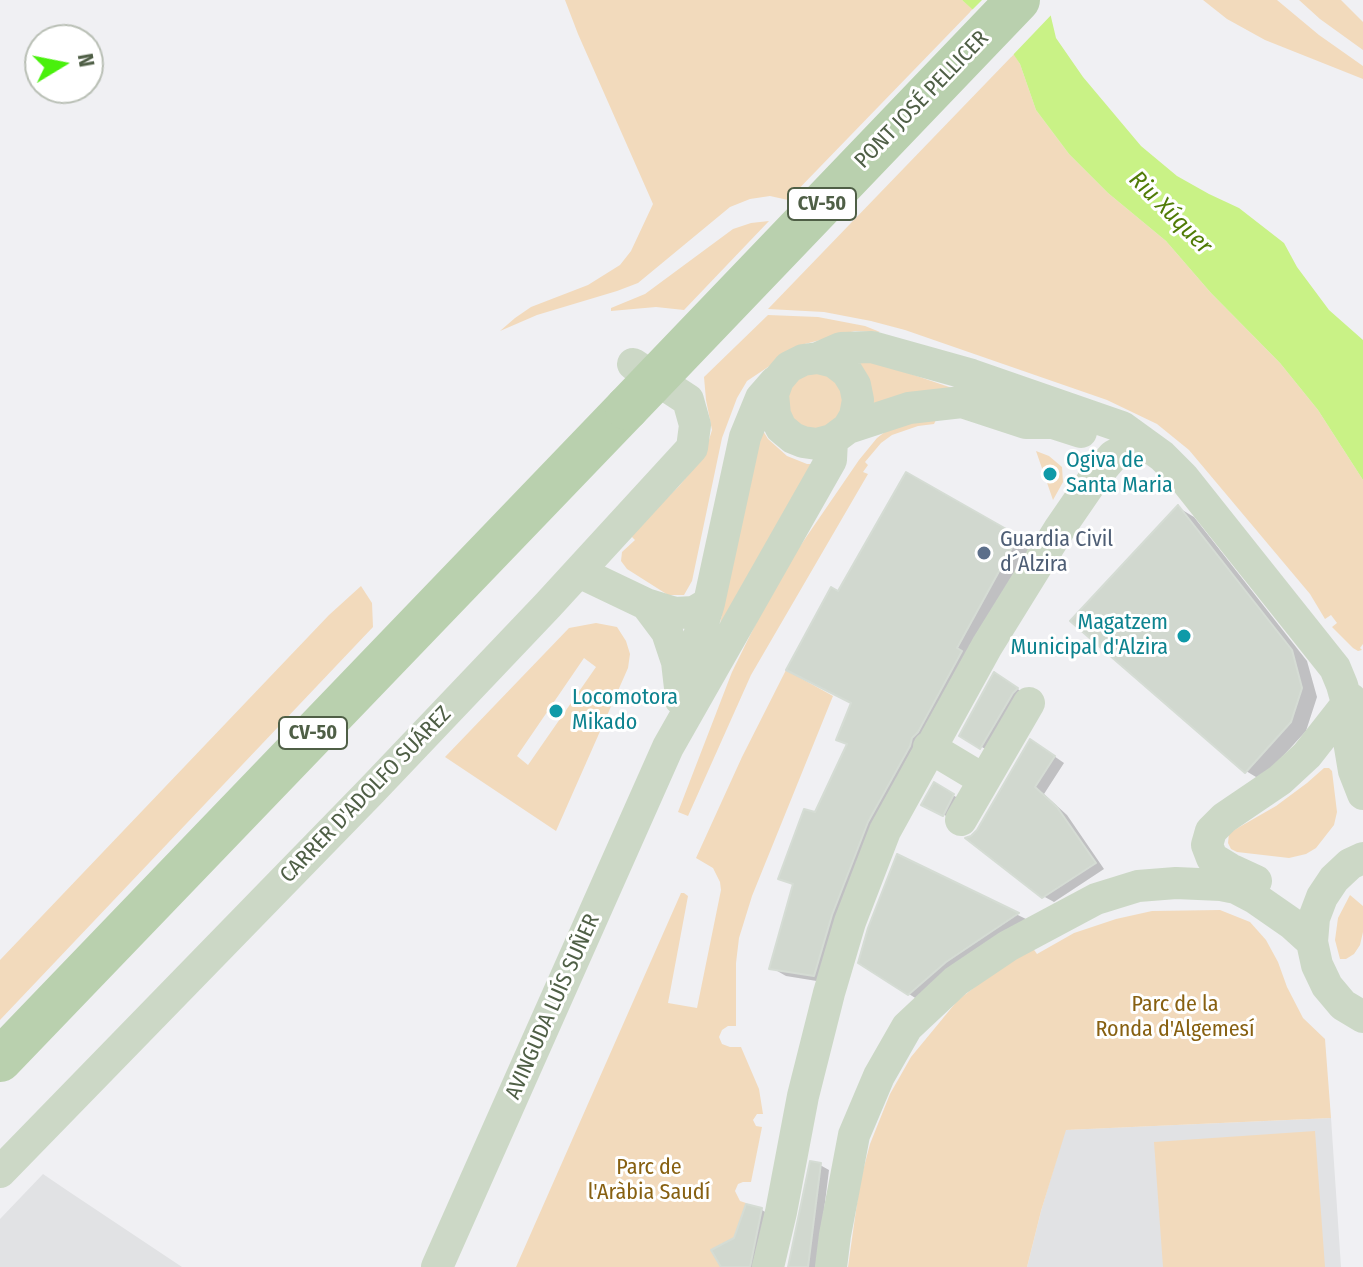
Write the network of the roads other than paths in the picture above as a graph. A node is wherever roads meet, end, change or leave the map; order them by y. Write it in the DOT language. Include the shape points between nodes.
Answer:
graph roads {
  1 [pos="1018,0"];
  2 [pos="818,358"];
  3 [pos="633,364"];
  4 [pos="778,380"];
  5 [pos="1026,423"];
  6 [pos="840,434"];
  7 [pos="1138,446"];
  8 [pos="1064,522"];
  9 [pos="579,572"];
  10 [pos="709,603"];
  11 [pos="646,604"];
  12 [pos="1355,694"];
  13 [pos="681,696"];
  14 [pos="1029,703"];
  15 [pos="668,747"];
  16 [pos="929,747"];
  17 [pos="984,780"];
  18 [pos="1363,794"];
  19 [pos="961,820"];
  20 [pos="1363,858"];
  21 [pos="1313,930"];
  22 [pos="1353,1011"];
  23 [pos="1363,1039"];
  24 [pos="0,1060"];
  25 [pos="0,1172"];
  26 [pos="437,1267"];
  27 [pos="768,1267"];
  28 [pos="831,1267"];
  1 -- 24 [label="main road, PONT JOSÉ PELLICER / CV-50, bridge"];
  2 -- 4 [label="street" via="789,367"];
  2 -- 6 [label="street" via="834,362 855,385 855,416"];
  2 -- 7 [label="street" via="841,348 872,347 920,359 1122,427"];
  3 -- 9 [label="street, CARRER D'ADOLFO SUÁREZ" via="688,400 695,425 692,448"];
  4 -- 6 [label="street" via="773,394 781,428 793,438 817,444"];
  4 -- 10 [label="street, AVINGUDA LUÍS SUÑER" via="761,398 745,437"];
  5 -- 6 [label="street" via="962,402 909,408"];
  5 -- 7 [label="street" via="1053,423"];
  5 -- 8 [label="street" via="1067,445 1083,469"];
  6 -- 15 [label="street, AVINGUDA LUÍS SUÑER" via="831,460"];
  7 -- 8 [label="street" via="1113,456"];
  7 -- 12 [label="street" via="1183,477 1335,668 1342,685"];
  8 -- 16 [label="street"];
  9 -- 11 [label="street"];
  9 -- 25 [label="street, CARRER D'ADOLFO SUÁREZ"];
  10 -- 11 [label="street" via="694,612 675,613"];
  10 -- 13 [label="street, AVINGUDA LUÍS SUÑER"];
  11 -- 13 [label="street" via="667,632"];
  12 -- 18 [label="street" via="1347,729"];
  12 -- 21 [label="street" via="1307,755 1216,825 1208,837 1209,853 1217,863 1296,903"];
  13 -- 15 [label="street, AVINGUDA LUÍS SUÑER"];
  14 -- 17 [label="street"];
  15 -- 26 [label="street, AVINGUDA LUÍS SUÑER"];
  16 -- 17 [label="street"];
  16 -- 27 [label="street" via="885,831 850,922 803,1096"];
  17 -- 19 [label="street"];
  20 -- 21 [label="street" via="1334,879 1322,897"];
  21 -- 22 [label="street" via="1317,965 1327,986"];
  21 -- 28 [label="street" via="1291,923 1236,888 1138,886 1052,921 956,981 907,1027 879,1076 854,1135"];
  22 -- 23 [label="street"];
}
